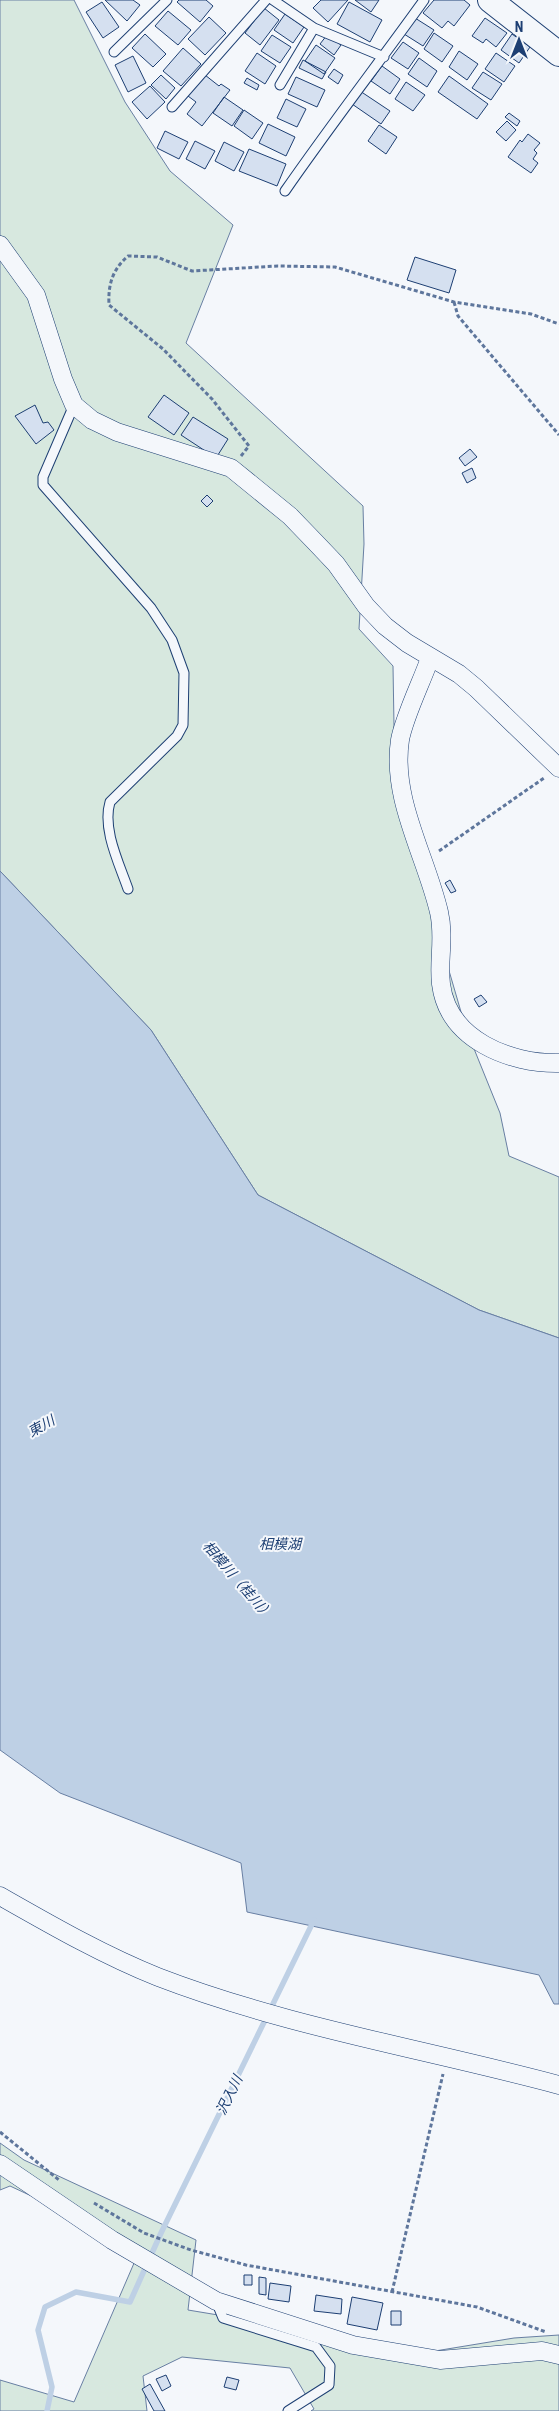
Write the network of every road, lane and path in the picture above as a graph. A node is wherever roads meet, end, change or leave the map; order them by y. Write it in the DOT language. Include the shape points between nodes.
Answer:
graph roads {
  1 [pos="167,0"];
  2 [pos="266,0"];
  3 [pos="273,0"];
  4 [pos="424,0"];
  5 [pos="490,0"];
  6 [pos="314,28"];
  7 [pos="114,52"];
  8 [pos="559,54"];
  9 [pos="384,57"];
  10 [pos="280,85"];
  11 [pos="172,106"];
  12 [pos="285,191"];
  13 [pos="0,245"];
  14 [pos="454,302"];
  15 [pos="559,324"];
  16 [pos="74,405"];
  17 [pos="559,435"];
  18 [pos="231,468"];
  19 [pos="430,658"];
  20 [pos="559,768"];
  21 [pos="424,859"];
  22 [pos="128,889"];
  23 [pos="559,1064"];
  24 [pos="0,1896"];
  25 [pos="447,2056"];
  26 [pos="559,2085"];
  27 [pos="0,2132"];
  28 [pos="0,2164"];
  29 [pos="65,2185"];
  30 [pos="88,2200"];
  31 [pos="392,2292"];
  32 [pos="216,2301"];
  33 [pos="551,2334"];
  34 [pos="559,2354"];
  35 [pos="288,2411"];
  1 -- 7 [label="lane"];
  2 -- 11 [label="lane"];
  3 -- 6 [label="lane"];
  4 -- 9 [label="lane"];
  5 -- 8 [label="main road"];
  6 -- 9 [label="lane"];
  6 -- 10 [label="lane"];
  9 -- 12 [label="lane" via="328,128"];
  13 -- 16 [label="street" via="36,295"];
  14 -- 15 [label="path" via="531,314"];
  14 -- 17 [label="path" via="458,316"];
  14 -- 18 [label="path" via="335,267 278,266 192,271 157,257 128,256 111,278 109,305 163,349 212,399 249,446"];
  16 -- 18 [label="street" via="92,420 117,432"];
  16 -- 22 [label="lane" via="43,477 43,485 151,608 172,640 184,673 183,726 177,736 110,802 107,810 116,857"];
  18 -- 19 [label="street" via="290,516 336,564 366,606 385,626"];
  19 -- 20 [label="street" via="476,688"];
  19 -- 21 [label="street" via="401,738 399,759 407,814"];
  20 -- 21 [label="path" via="447,847"];
  21 -- 23 [label="street" via="443,935 441,984 453,1015 475,1041 495,1051 538,1064"];
  24 -- 25 [label="street" via="100,1950 157,1976 260,2011 362,2039"];
  25 -- 26 [label="street"];
  25 -- 31 [label="path"];
  27 -- 29 [label="path"];
  28 -- 32 [label="street" via="112,2240"];
  30 -- 31 [label="path" via="144,2234 190,2250 246,2265"];
  31 -- 33 [label="path" via="477,2307"];
  32 -- 34 [label="street" via="353,2345 440,2360 542,2351"];
  32 -- 35 [label="lane" via="223,2318 316,2347 330,2366 329,2385"];
}
